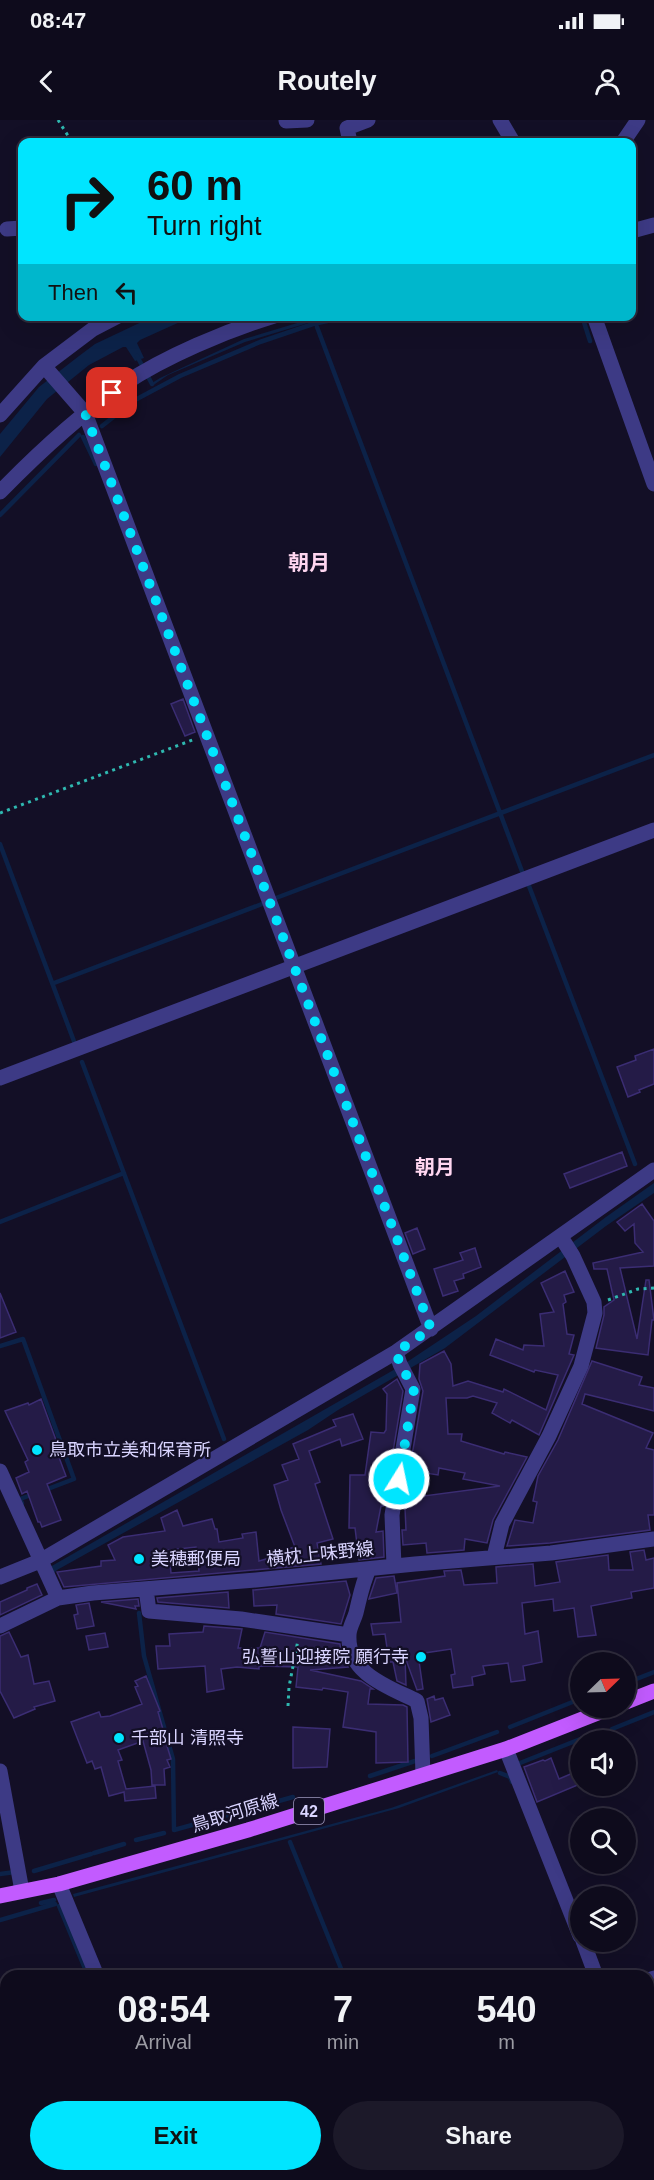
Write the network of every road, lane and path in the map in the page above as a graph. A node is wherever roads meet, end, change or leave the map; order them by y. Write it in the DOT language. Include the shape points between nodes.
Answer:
graph roads {
  1 [pos="58,120"];
  2 [pos="307,120"];
  3 [pos="368,120"];
  4 [pos="500,120"];
  5 [pos="638,120"];
  6 [pos="286,121"];
  7 [pos="347,130"];
  8 [pos="69,138"];
  9 [pos="511,138"];
  10 [pos="626,138"];
  11 [pos="654,225"];
  12 [pos="636,230"];
  13 [pos="108,321"];
  14 [pos="261,321"];
  15 [pos="596,321"];
  16 [pos="44,366"];
  17 [pos="85,413"];
  18 [pos="0,415"];
  19 [pos="654,484"];
  20 [pos="0,492"];
  21 [pos="206,735"];
  22 [pos="0,813"];
  23 [pos="654,830"];
  24 [pos="293,966"];
  25 [pos="0,1078"];
  26 [pos="654,1170"];
  27 [pos="561,1237"];
  28 [pos="654,1288"];
  29 [pos="596,1307"];
  30 [pos="431,1329"];
  31 [pos="396,1352"];
  32 [pos="0,1471"];
  33 [pos="654,1539"];
  34 [pos="494,1557"];
  35 [pos="40,1561"];
  36 [pos="394,1566"];
  37 [pos="369,1569"];
  38 [pos="0,1577"];
  39 [pos="146,1589"];
  40 [pos="58,1598"];
  41 [pos="0,1626"];
  42 [pos="300,1628"];
  43 [pos="349,1635"];
  44 [pos="654,1691"];
  45 [pos="636,1698"];
  46 [pos="288,1706"];
  47 [pos="585,1718"];
  48 [pos="506,1749"];
  49 [pos="0,1771"];
  50 [pos="423,1775"];
  51 [pos="59,1884"];
  52 [pos="22,1891"];
  53 [pos="0,1896"];
  54 [pos="570,1911"];
  55 [pos="587,1952"];
  56 [pos="95,1970"];
  57 [pos="594,1970"];
  1 -- 8 [label="path"];
  2 -- 6 [label="street"];
  3 -- 7 [label="street"];
  4 -- 9 [label="street"];
  5 -- 10 [label="street"];
  11 -- 12 [label="street"];
  13 -- 16 [label="street"];
  14 -- 17 [label="street" via="163,363 126,383"];
  15 -- 19 [label="street"];
  16 -- 17 [label="street"];
  16 -- 18 [label="street"];
  17 -- 20 [label="street"];
  17 -- 21 [label="street"];
  21 -- 22 [label="path"];
  21 -- 24 [label="street"];
  23 -- 24 [label="street"];
  24 -- 25 [label="street"];
  24 -- 30 [label="street"];
  26 -- 27 [label="street"];
  27 -- 29 [label="street"];
  27 -- 30 [label="street"];
  28 -- 29 [label="path" via="638,1289"];
  29 -- 34 [label="street" via="581,1366 502,1524"];
  30 -- 31 [label="street"];
  31 -- 35 [label="street"];
  31 -- 36 [label="street" via="414,1389 392,1515"];
  32 -- 35 [label="street"];
  33 -- 34 [label="street, 横枕上味野線"];
  34 -- 36 [label="street, 横枕上味野線"];
  35 -- 38 [label="street"];
  35 -- 40 [label="street"];
  36 -- 37 [label="street, 横枕上味野線"];
  37 -- 39 [label="street, 横枕上味野線"];
  37 -- 43 [label="street"];
  39 -- 40 [label="street, 横枕上味野線"];
  39 -- 42 [label="street" via="149,1611"];
  40 -- 41 [label="street, 横枕上味野線"];
  42 -- 43 [label="street"];
  42 -- 46 [label="path"];
  43 -- 50 [label="street" via="354,1662 369,1677 417,1701"];
  44 -- 45 [label="main road"];
  47 -- 48 [label="main road, 鳥取河原線 / 42"];
  48 -- 50 [label="main road, 鳥取河原線 / 42"];
  48 -- 54 [label="street"];
  49 -- 52 [label="street"];
  50 -- 51 [label="main road, 鳥取河原線 / 42"];
  51 -- 52 [label="main road, 鳥取河原線 / 42"];
  51 -- 56 [label="street"];
  52 -- 53 [label="main road, 鳥取河原線 / 42"];
  55 -- 57 [label="street"];
}
